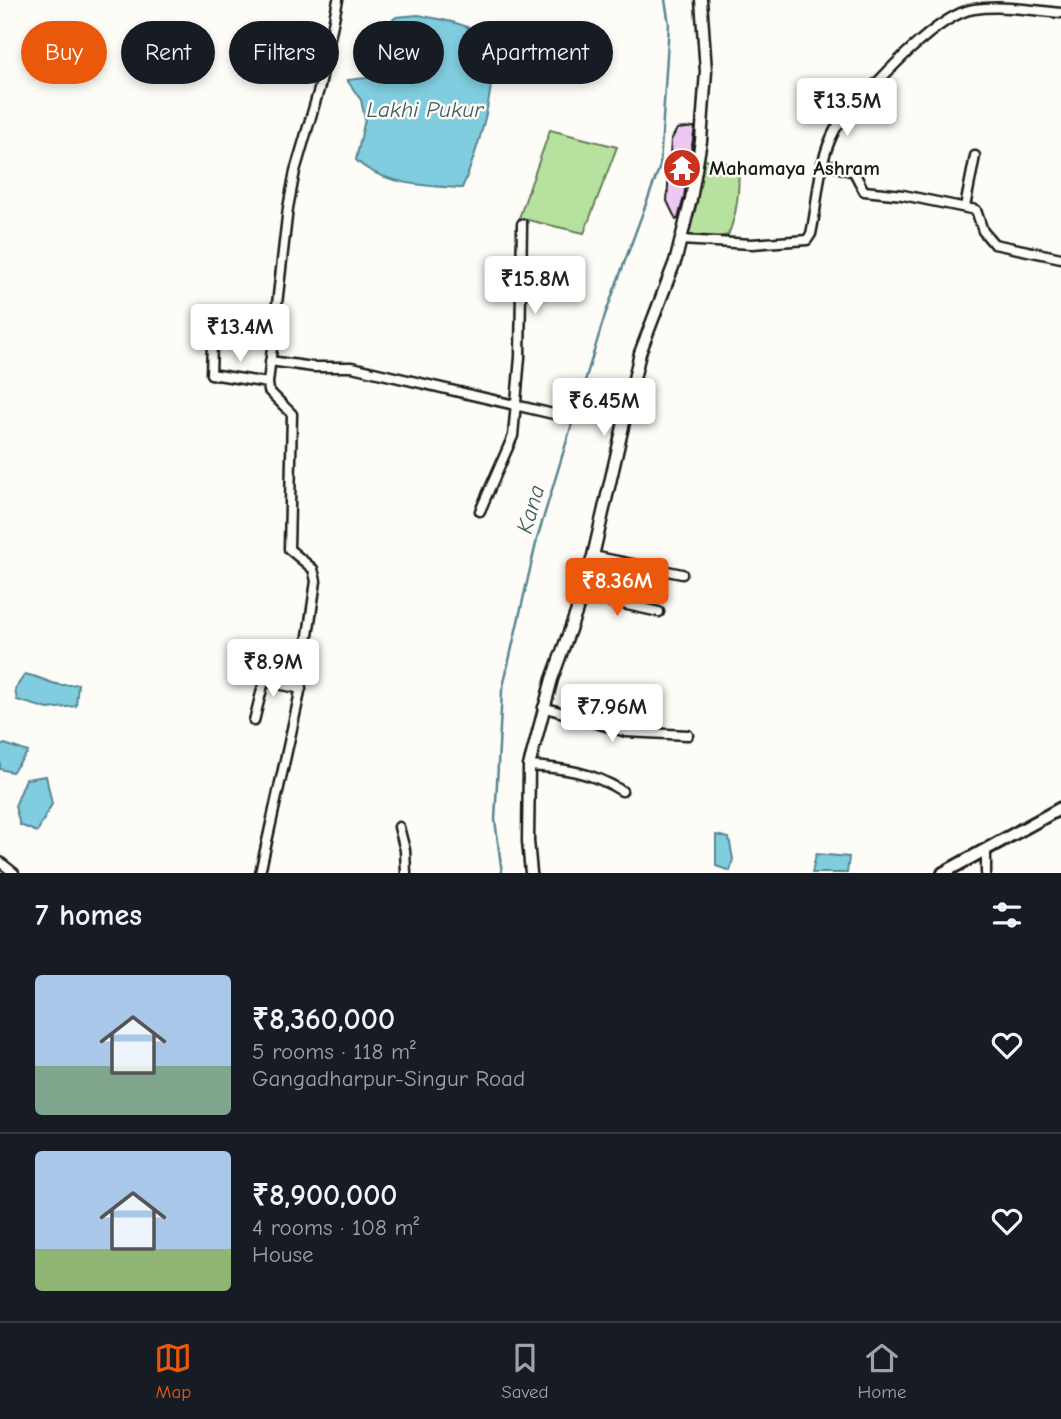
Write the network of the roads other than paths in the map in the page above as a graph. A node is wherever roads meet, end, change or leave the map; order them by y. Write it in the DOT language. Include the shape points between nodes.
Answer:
graph roads {
  1 [pos="338,0"];
  2 [pos="702,0"];
  3 [pos="1061,13"];
  4 [pos="975,156"];
  5 [pos="821,163"];
  6 [pos="965,207"];
  7 [pos="522,224"];
  8 [pos="680,240"];
  9 [pos="1061,258"];
  10 [pos="212,344"];
  11 [pos="270,361"];
  12 [pos="268,383"];
  13 [pos="515,405"];
  14 [pos="562,416"];
  15 [pos="480,511"];
  16 [pos="593,556"];
  17 [pos="682,574"];
  18 [pos="582,595"];
  19 [pos="659,612"];
  20 [pos="300,689"];
  21 [pos="543,707"];
  22 [pos="254,721"];
  23 [pos="688,735"];
  24 [pos="529,766"];
  25 [pos="622,791"];
  26 [pos="1061,808"];
  27 [pos="399,827"];
  28 [pos="986,849"];
  29 [pos="0,862"];
  30 [pos="14,873"];
  31 [pos="260,873"];
  32 [pos="406,873"];
  33 [pos="531,873"];
  34 [pos="943,873"];
  35 [pos="986,873"];
  1 -- 11 [label="street" via="291,196"];
  2 -- 8 [label="street" via="706,71 701,141"];
  3 -- 5 [label="street" via="1006,8 956,15 910,50 842,122"];
  4 -- 6 [label="street"];
  5 -- 6 [label="street" via="854,172 864,191"];
  5 -- 8 [label="street" via="807,240 752,244"];
  6 -- 9 [label="street" via="977,212 983,231 994,244"];
  7 -- 13 [label="street"];
  8 -- 16 [label="street" via="640,353"];
  10 -- 12 [label="street" via="211,374"];
  11 -- 12 [label="street"];
  11 -- 13 [label="street" via="363,369"];
  12 -- 20 [label="street" via="269,391 292,414 289,549 310,565 315,575"];
  13 -- 14 [label="street"];
  13 -- 15 [label="street" via="513,436"];
  16 -- 17 [label="street"];
  16 -- 18 [label="street"];
  18 -- 19 [label="street"];
  18 -- 21 [label="street"];
  20 -- 22 [label="street" via="264,681"];
  20 -- 31 [label="street"];
  21 -- 23 [label="street" via="626,733"];
  21 -- 24 [label="street"];
  24 -- 25 [label="street" via="575,770"];
  24 -- 33 [label="street"];
  26 -- 28 [label="main road"];
  27 -- 32 [label="street"];
  28 -- 34 [label="main road"];
  28 -- 35 [label="street"];
  29 -- 30 [label="street"];
}
